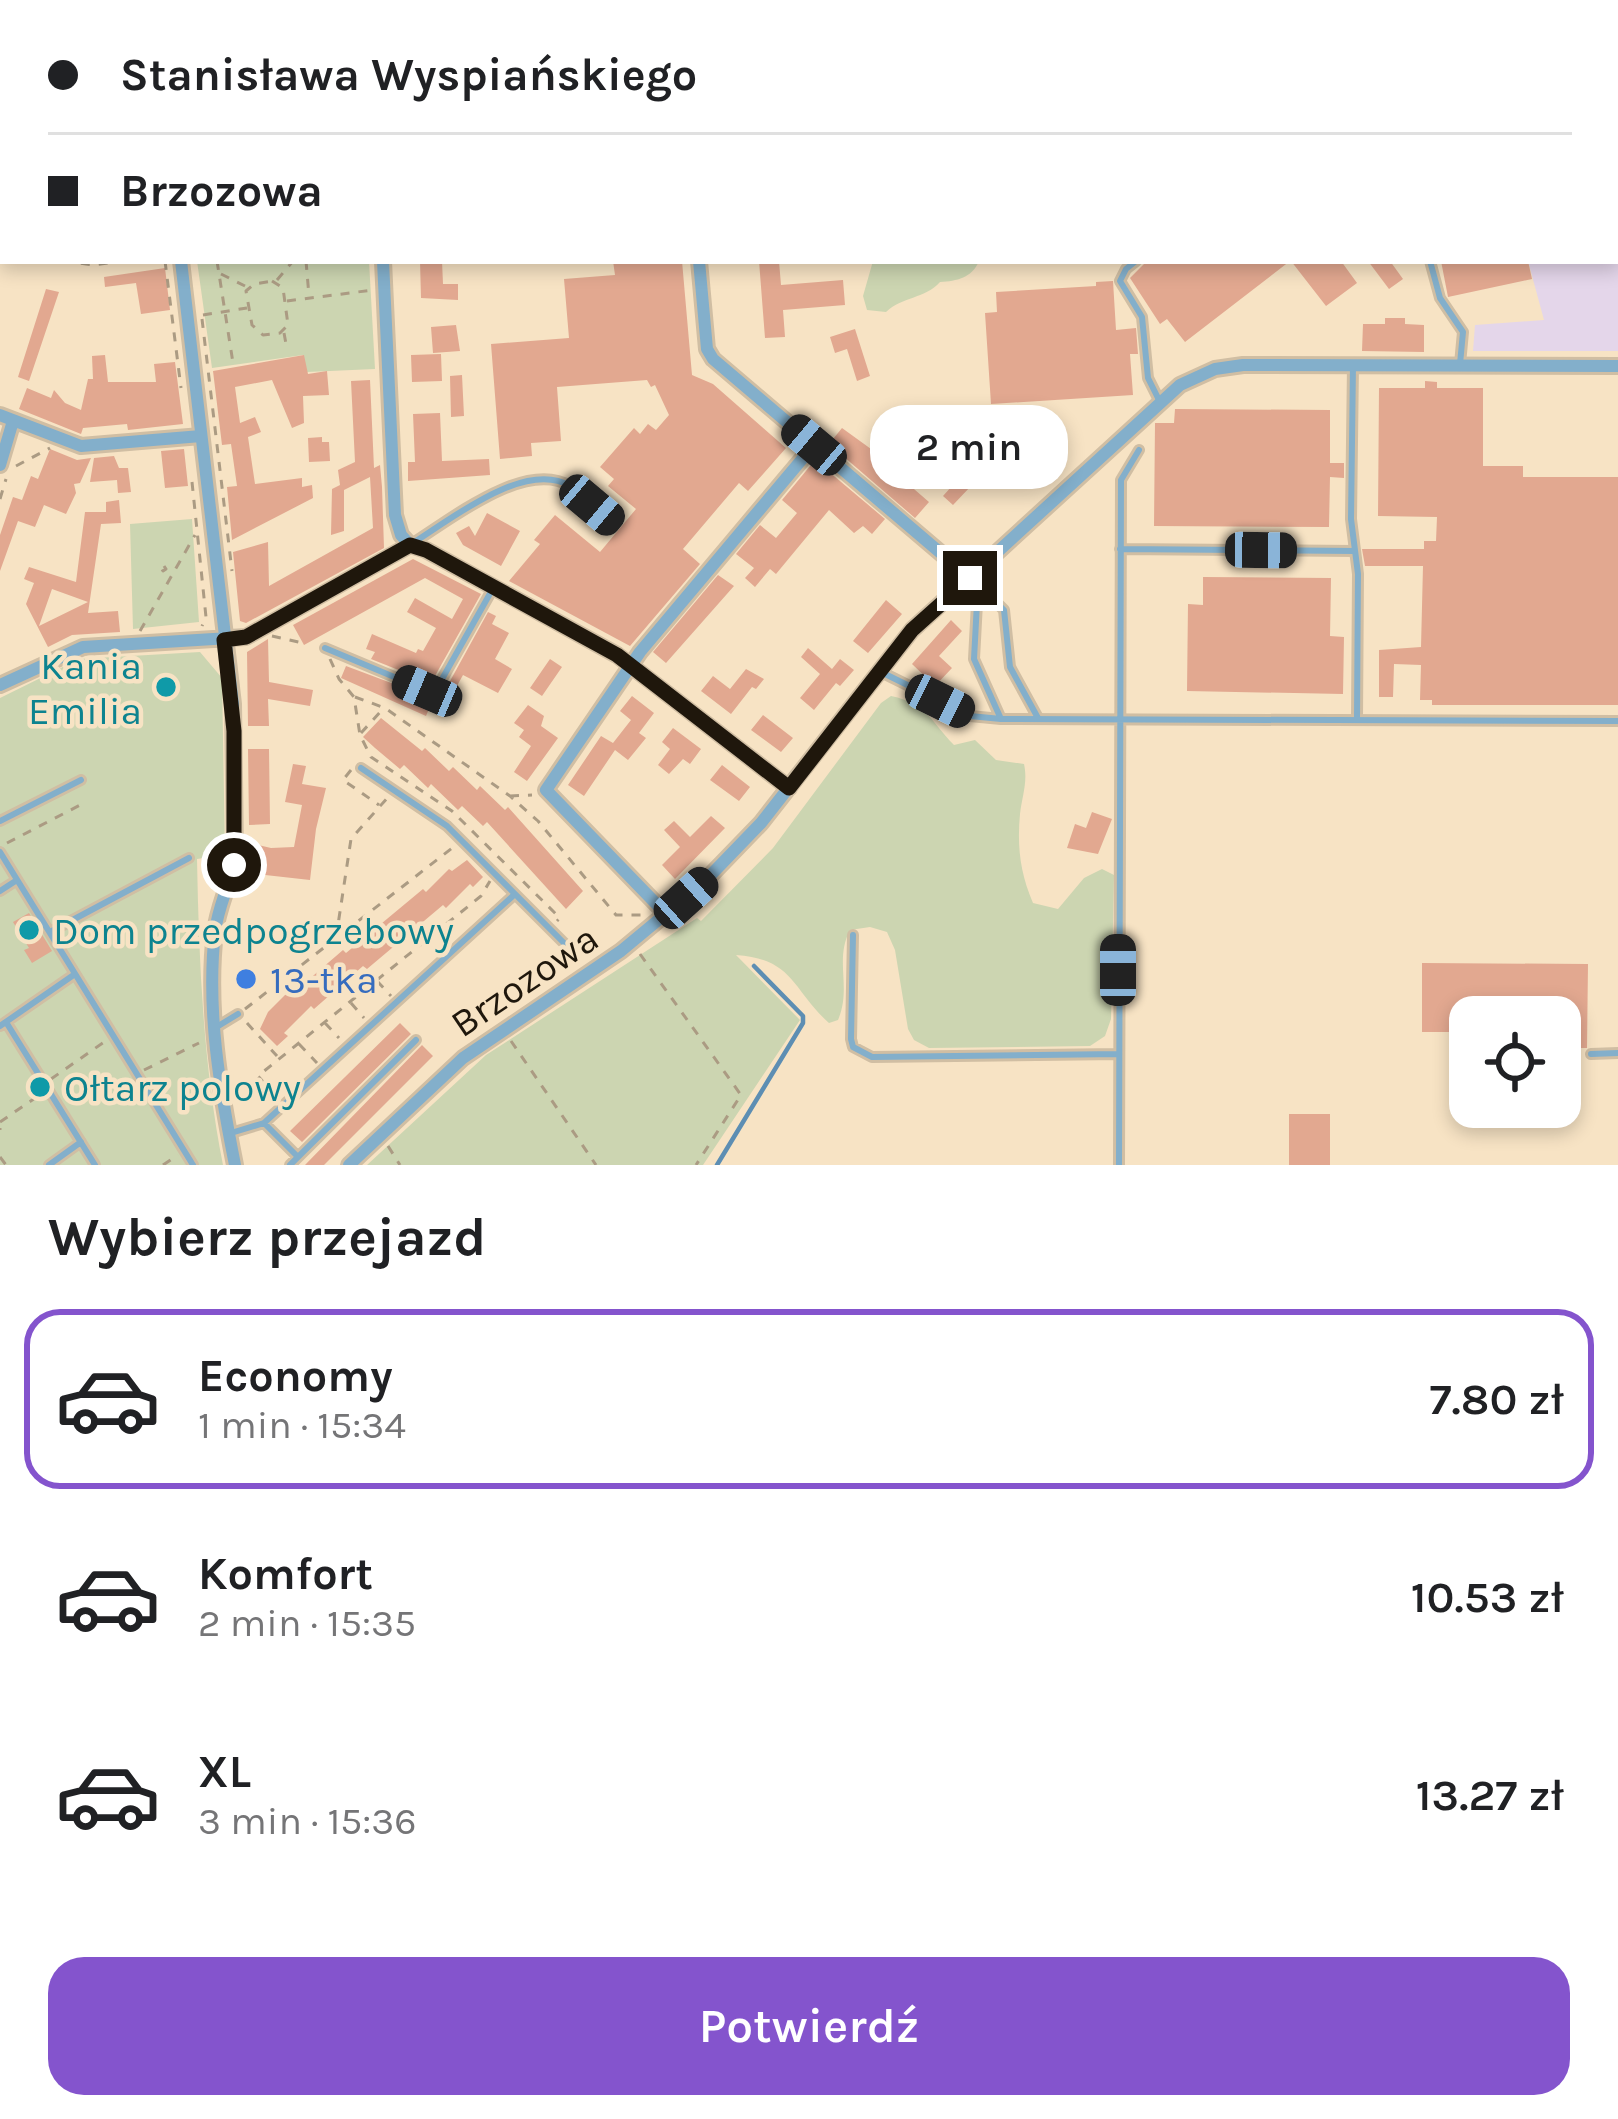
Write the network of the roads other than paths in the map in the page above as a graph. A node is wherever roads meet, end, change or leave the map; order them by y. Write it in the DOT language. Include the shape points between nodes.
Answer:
graph roads {
  1 [pos="181,264"];
  2 [pos="382,264"];
  3 [pos="699,264"];
  4 [pos="1132,264"];
  5 [pos="1431,264"];
  6 [pos="1460,364"];
  7 [pos="1353,365"];
  8 [pos="1618,366"];
  9 [pos="1159,400"];
  10 [pos="7,418"];
  11 [pos="201,436"];
  12 [pos="814,445"];
  13 [pos="1139,449"];
  14 [pos="7,464"];
  15 [pos="614,524"];
  16 [pos="410,545"];
  17 [pos="1120,549"];
  18 [pos="1355,551"];
  19 [pos="974,581"];
  20 [pos="494,587"];
  21 [pos="224,640"];
  22 [pos="326,648"];
  23 [pos="632,666"];
  24 [pos="879,671"];
  25 [pos="0,685"];
  26 [pos="1039,718"];
  27 [pos="1118,718"];
  28 [pos="1358,718"];
  29 [pos="1001,719"];
  30 [pos="1618,721"];
  31 [pos="358,767"];
  32 [pos="82,780"];
  33 [pos="789,788"];
  34 [pos="0,821"];
  35 [pos="0,849"];
  36 [pos="189,858"];
  37 [pos="17,880"];
  38 [pos="0,891"];
  39 [pos="514,894"];
  40 [pos="667,915"];
  41 [pos="50,932"];
  42 [pos="853,935"];
  43 [pos="565,944"];
  44 [pos="75,974"];
  45 [pos="238,1014"];
  46 [pos="3,1024"];
  47 [pos="215,1028"];
  48 [pos="416,1040"];
  49 [pos="1618,1053"];
  50 [pos="1119,1054"];
  51 [pos="1591,1054"];
  52 [pos="264,1123"];
  53 [pos="229,1133"];
  54 [pos="81,1142"];
  55 [pos="298,1157"];
  56 [pos="49,1165"];
  57 [pos="94,1165"];
  58 [pos="194,1165"];
  59 [pos="235,1165"];
  60 [pos="290,1165"];
  61 [pos="349,1165"];
  62 [pos="1119,1165"];
  1 -- 11 [label="street"];
  2 -- 16 [label="street" via="395,515"];
  3 -- 12 [label="street" via="713,359"];
  4 -- 9 [label="lane" via="1120,280 1142,317 1148,378"];
  5 -- 6 [label="lane" via="1463,332"];
  6 -- 7 [label="street, Brzozowa"];
  6 -- 8 [label="street, Brzozowa"];
  7 -- 9 [label="street, Brzozowa" via="1232,365"];
  7 -- 18 [label="lane"];
  9 -- 19 [label="street, Brzozowa"];
  10 -- 11 [label="street" via="81,446"];
  10 -- 14 [label="street"];
  11 -- 21 [label="street"];
  12 -- 19 [label="street"];
  12 -- 23 [label="street"];
  13 -- 17 [label="lane" via="1120,480"];
  15 -- 16 [label="lane" via="569,485 540,481 492,493"];
  16 -- 20 [label="street"];
  16 -- 21 [label="street" via="246,637"];
  17 -- 18 [label="lane"];
  17 -- 27 [label="lane"];
  18 -- 28 [label="lane"];
  19 -- 24 [label="street, Brzozowa" via="921,621"];
  19 -- 26 [label="lane" via="1004,610 1010,667"];
  19 -- 29 [label="lane" via="974,659"];
  20 -- 22 [label="lane" via="430,692"];
  20 -- 23 [label="street"];
  21 -- 25 [label="street" via="73,649"];
  21 -- 47 [label="street" via="236,851 215,934"];
  23 -- 33 [label="street"];
  23 -- 40 [label="street" via="546,794 649,911"];
  24 -- 29 [label="lane" via="970,716"];
  24 -- 33 [label="street, Brzozowa"];
  26 -- 27 [label="lane"];
  26 -- 29 [label="lane"];
  27 -- 28 [label="lane"];
  27 -- 50 [label="lane"];
  28 -- 30 [label="lane"];
  31 -- 39 [label="lane"];
  32 -- 34 [label="lane"];
  33 -- 40 [label="street, Brzozowa"];
  35 -- 37 [label="lane"];
  36 -- 41 [label="lane"];
  37 -- 38 [label="lane"];
  37 -- 41 [label="lane"];
  39 -- 43 [label="lane"];
  39 -- 52 [label="lane"];
  40 -- 61 [label="street, Brzozowa" via="453,1066"];
  41 -- 44 [label="lane"];
  42 -- 50 [label="lane" via="851,1039 860,1053"];
  44 -- 46 [label="lane"];
  44 -- 58 [label="lane"];
  45 -- 47 [label="lane"];
  46 -- 54 [label="lane"];
  47 -- 53 [label="street"];
  48 -- 55 [label="lane"];
  49 -- 51 [label="lane"];
  50 -- 62 [label="lane"];
  52 -- 53 [label="lane"];
  52 -- 55 [label="lane"];
  53 -- 59 [label="street"];
  54 -- 56 [label="lane"];
  54 -- 57 [label="lane"];
  55 -- 60 [label="lane"];
}
